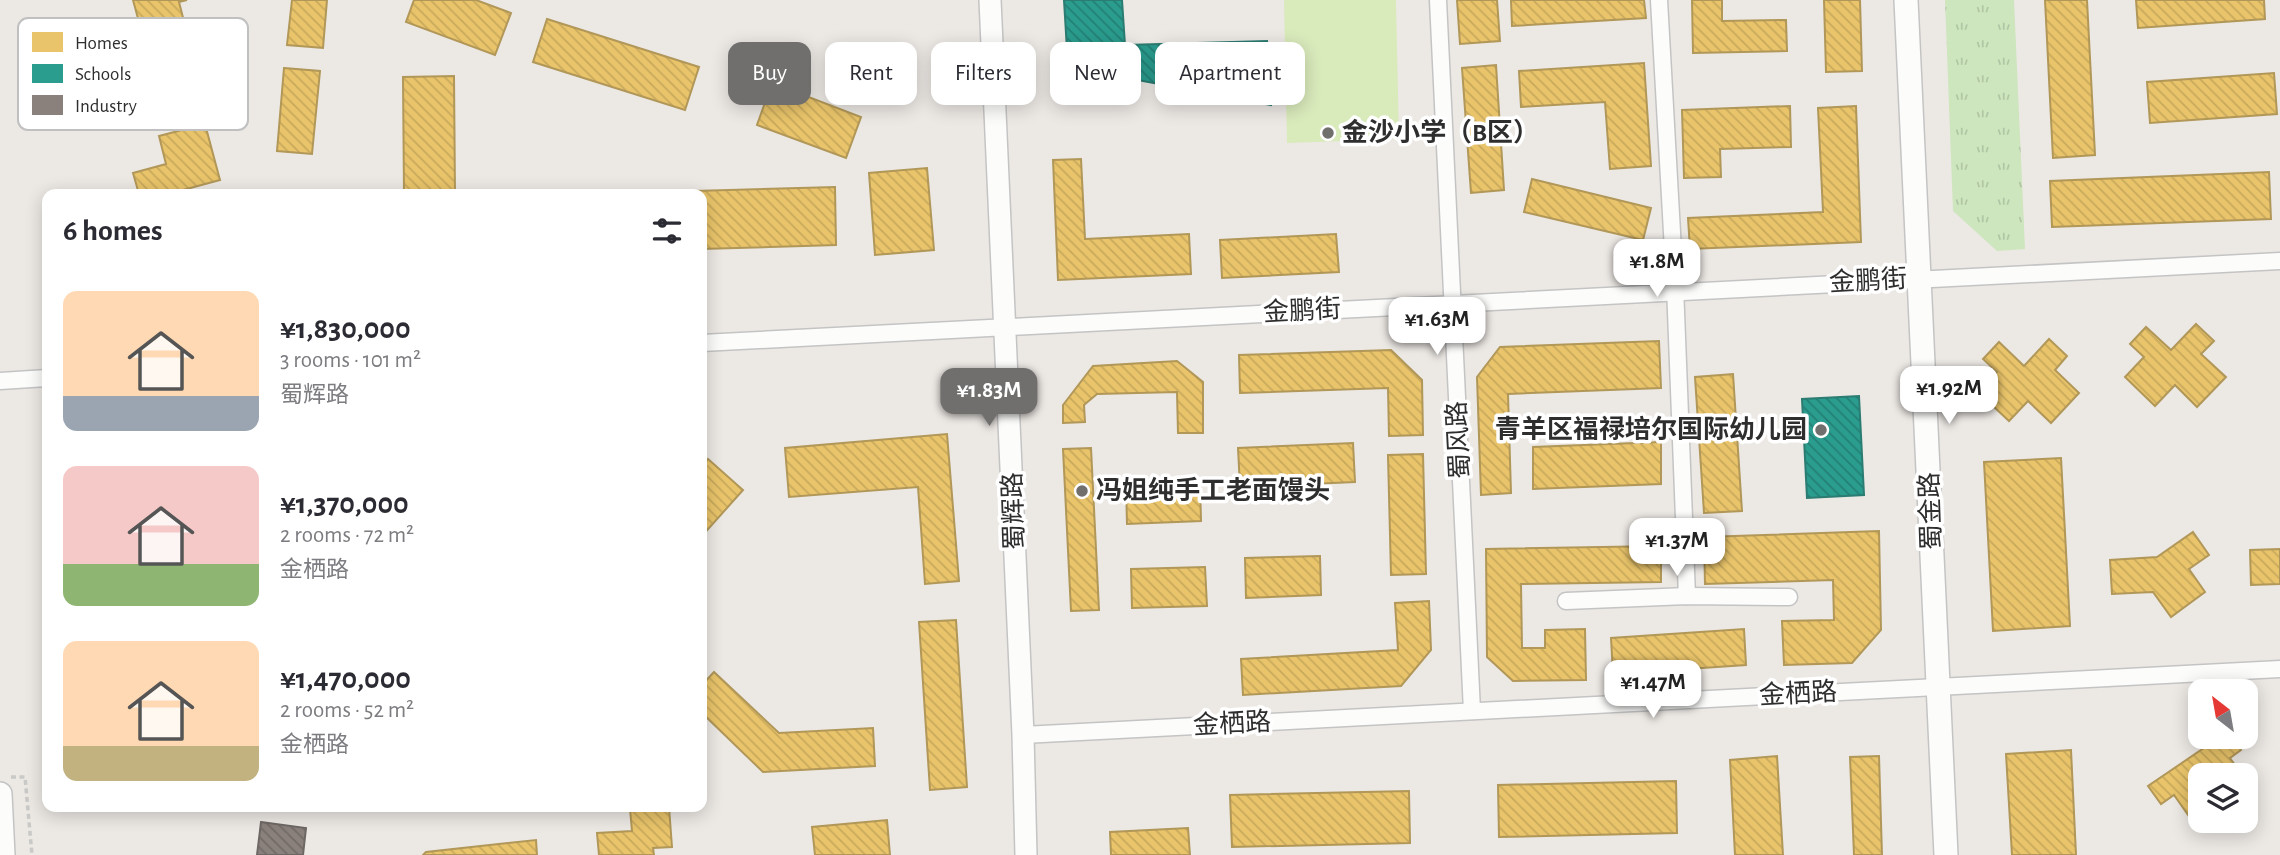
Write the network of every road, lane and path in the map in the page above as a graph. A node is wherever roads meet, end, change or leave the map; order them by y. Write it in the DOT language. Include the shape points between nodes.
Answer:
graph roads {
  1 [pos="990,0"];
  2 [pos="1438,0"];
  3 [pos="1659,0"];
  4 [pos="1906,0"];
  5 [pos="2280,261"];
  6 [pos="1921,278"];
  7 [pos="1675,292"];
  8 [pos="1453,303"];
  9 [pos="1006,327"];
  10 [pos="707,343"];
  11 [pos="42,378"];
  12 [pos="0,381"];
  13 [pos="1687,596"];
  14 [pos="1789,597"];
  15 [pos="1566,601"];
  16 [pos="2280,669"];
  17 [pos="1938,687"];
  18 [pos="1472,711"];
  19 [pos="1023,735"];
  20 [pos="0,778"];
  21 [pos="0,794"];
  22 [pos="3,855"];
  23 [pos="32,855"];
  24 [pos="1026,855"];
  25 [pos="1946,855"];
  1 -- 9 [label="street, 蜀辉路"];
  2 -- 8 [label="street, 蜀风路"];
  3 -- 7 [label="street"];
  4 -- 6 [label="main road, 蜀金路"];
  5 -- 6 [label="street, 金鹏街"];
  6 -- 7 [label="street, 金鹏街"];
  6 -- 17 [label="main road, 蜀金路"];
  7 -- 8 [label="street, 金鹏街"];
  7 -- 13 [label="street"];
  8 -- 9 [label="street, 金鹏街"];
  8 -- 18 [label="street, 蜀风路"];
  9 -- 10 [label="street, 金鹏街"];
  9 -- 19 [label="street, 蜀辉路"];
  11 -- 12 [label="street"];
  13 -- 14 [label="street"];
  13 -- 15 [label="street"];
  16 -- 17 [label="street, 金栖路"];
  17 -- 18 [label="street, 金栖路"];
  17 -- 25 [label="main road, 蜀金路"];
  18 -- 19 [label="street, 金栖路"];
  19 -- 24 [label="street, 蜀辉路"];
  20 -- 23 [label="path" via="25,777"];
  21 -- 22 [label="main road"];
}
